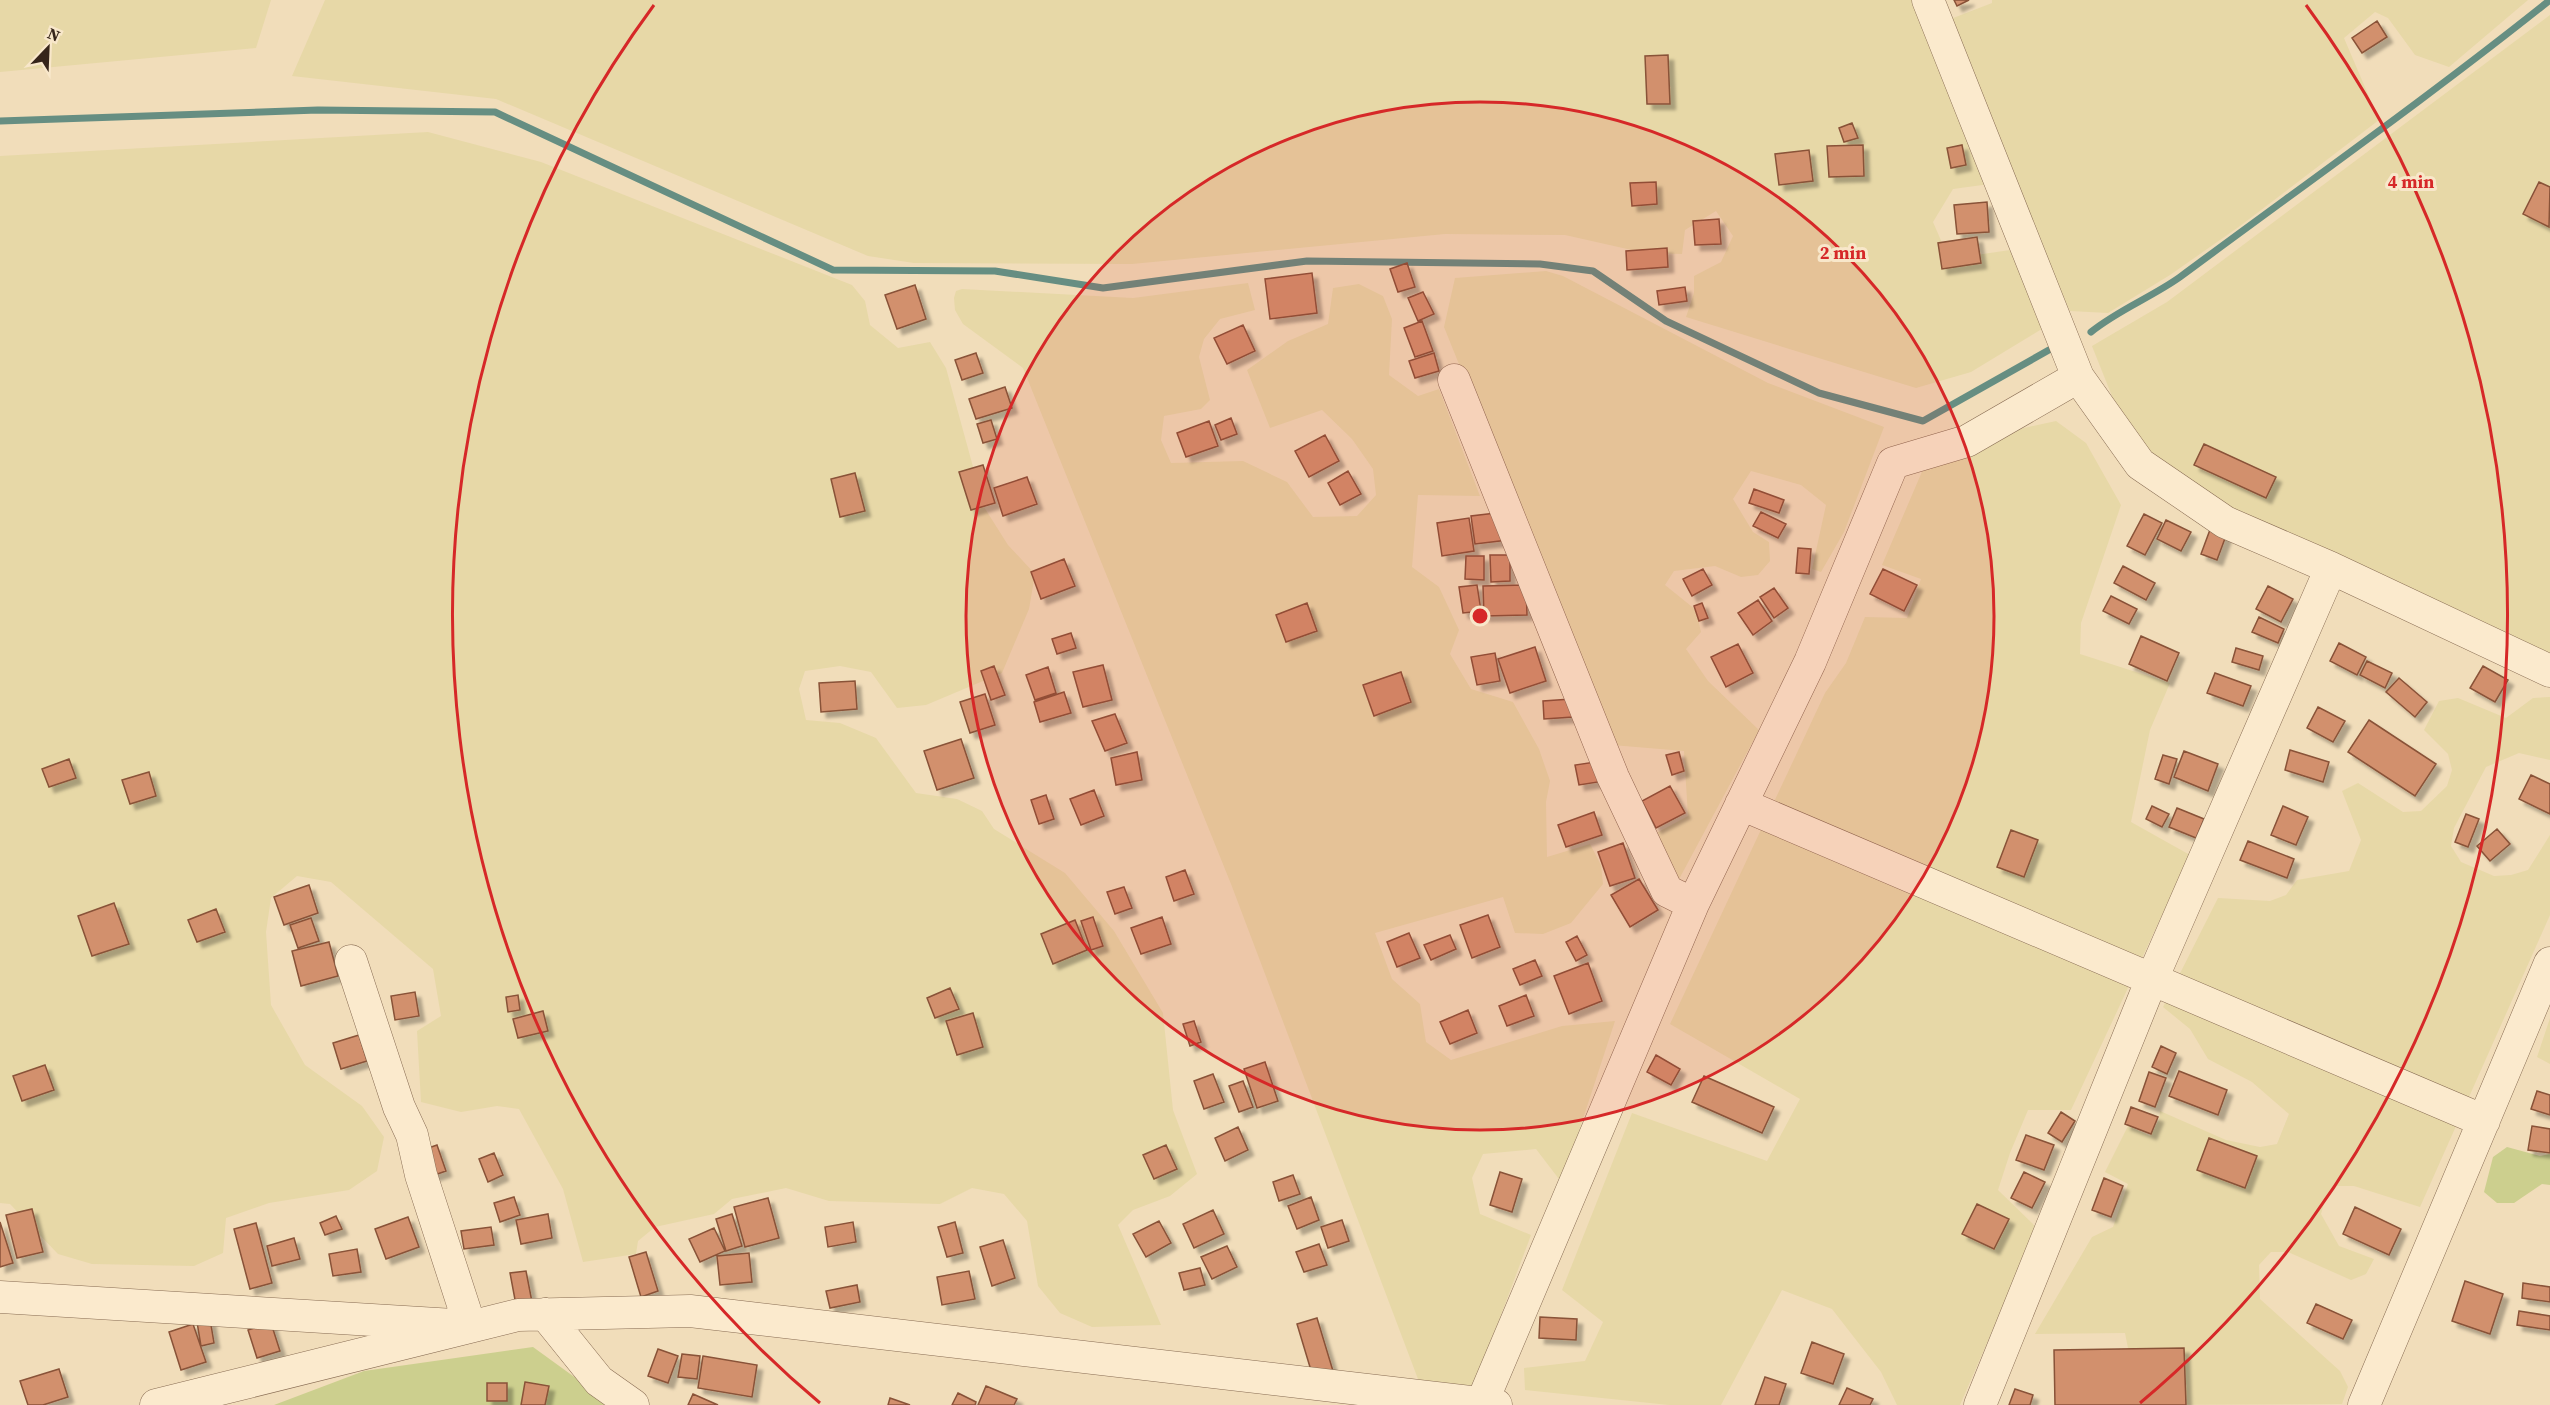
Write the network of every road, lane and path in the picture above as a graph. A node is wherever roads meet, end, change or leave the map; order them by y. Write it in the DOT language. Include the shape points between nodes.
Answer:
graph roads {
  1 [pos="1928,0"];
  2 [pos="2078,377"];
  3 [pos="1454,380"];
  4 [pos="2331,568"];
  5 [pos="2550,671"];
  6 [pos="1741,804"];
  7 [pos="1693,904"];
  8 [pos="351,961"];
  9 [pos="2550,963"];
  10 [pos="2152,979"];
  11 [pos="2484,1121"];
  12 [pos="0,1297"];
  13 [pos="545,1314"];
  14 [pos="470,1326"];
  15 [pos="1487,1404"];
  16 [pos="156,1405"];
  17 [pos="633,1405"];
  18 [pos="1980,1405"];
  19 [pos="2364,1405"];
  1 -- 2 [label="street"];
  2 -- 4 [label="street" via="2140,464 2225,522"];
  2 -- 6 [label="street" via="1967,441 1893,463 1810,662"];
  3 -- 7 [label="street" via="1613,777 1667,891"];
  4 -- 5 [label="street"];
  4 -- 10 [label="street"];
  6 -- 7 [label="street"];
  6 -- 10 [label="street"];
  7 -- 15 [label="street"];
  8 -- 14 [label="street" via="399,1107 412,1135"];
  9 -- 11 [label="street"];
  10 -- 11 [label="street"];
  10 -- 18 [label="street"];
  11 -- 19 [label="street"];
  12 -- 14 [label="street"];
  13 -- 14 [label="street" via="518,1315"];
  13 -- 15 [label="street" via="690,1311"];
  13 -- 17 [label="street" via="599,1381"];
  14 -- 16 [label="street"];
}
